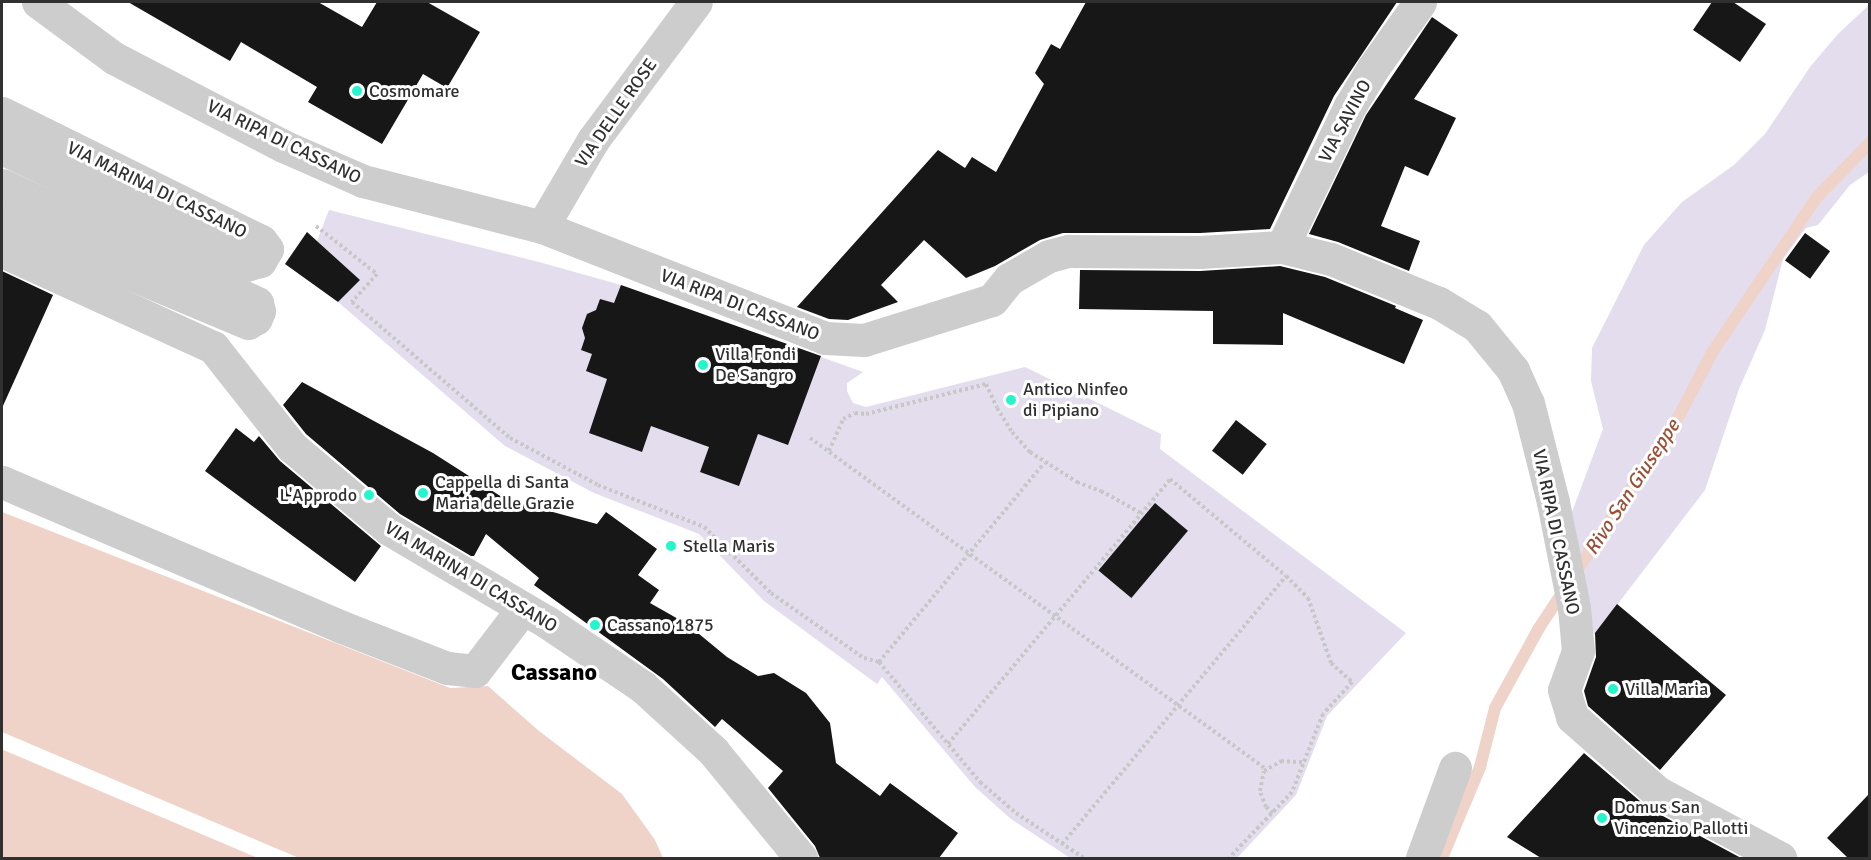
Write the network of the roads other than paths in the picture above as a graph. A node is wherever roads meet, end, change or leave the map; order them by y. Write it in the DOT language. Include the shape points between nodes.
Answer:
graph roads {
  1 [pos="38,2"];
  2 [pos="696,2"];
  3 [pos="1420,2"];
  4 [pos="2,113"];
  5 [pos="2,148"];
  6 [pos="2,185"];
  7 [pos="2,220"];
  8 [pos="542,227"];
  9 [pos="1282,247"];
  10 [pos="2,251"];
  11 [pos="2,482"];
  12 [pos="523,608"];
  13 [pos="1455,768"];
  14 [pos="801,858"];
  15 [pos="1422,858"];
  16 [pos="1780,858"];
  1 -- 8 [label="street, VIA RIPA DI CASSANO" via="114,58 282,146 363,181"];
  2 -- 8 [label="street, VIA DELLE ROSE" via="593,140"];
  3 -- 9 [label="street, VIA SAVINO" via="1350,106"];
  4 -- 5 [label="street, VIA MARINA DI CASSANO" via="261,241 267,249 261,261 246,265"];
  6 -- 7 [label="street" via="257,303 259,311 248,323"];
  8 -- 9 [label="street, VIA RIPA DI CASSANO" via="825,338 864,340 992,300 1009,279 1049,256 1068,251 1200,252"];
  9 -- 16 [label="street, VIA RIPA DI CASSANO" via="1331,259 1439,303 1477,326 1513,370 1528,403 1574,608 1578,651 1564,690 1572,717 1657,792"];
  10 -- 12 [label="street, VIA MARINA DI CASSANO" via="213,347 292,447 388,529"];
  11 -- 12 [label="street" via="447,668 475,670"];
  12 -- 14 [label="street, VIA MARINA DI CASSANO" via="643,687 713,751"];
  13 -- 15 [label="street"];
}
